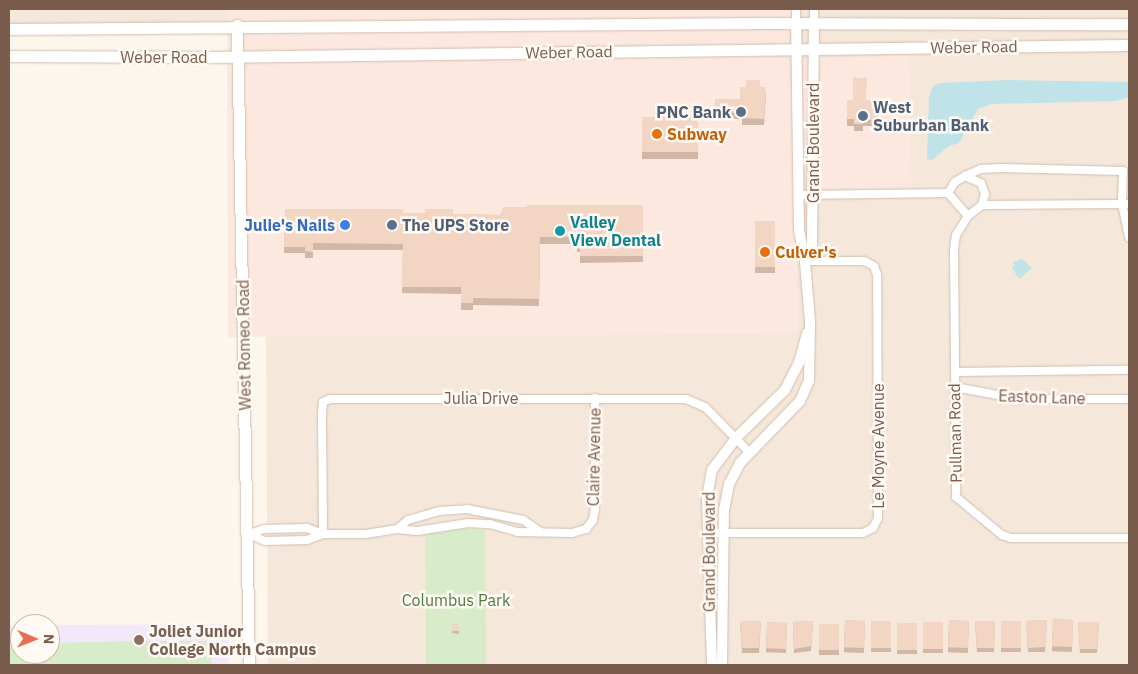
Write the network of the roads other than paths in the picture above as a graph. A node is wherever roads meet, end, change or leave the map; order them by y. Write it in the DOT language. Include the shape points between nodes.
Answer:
graph roads {
  1 [pos="796,9"];
  2 [pos="814,9"];
  3 [pos="796,23"];
  4 [pos="814,23"];
  5 [pos="1129,24"];
  6 [pos="237,25"];
  7 [pos="9,29"];
  8 [pos="1129,45"];
  9 [pos="797,49"];
  10 [pos="814,49"];
  11 [pos="9,56"];
  12 [pos="238,57"];
  13 [pos="965,176"];
  14 [pos="948,193"];
  15 [pos="798,195"];
  16 [pos="813,195"];
  17 [pos="1126,204"];
  18 [pos="982,205"];
  19 [pos="968,216"];
  20 [pos="1129,237"];
  21 [pos="805,261"];
  22 [pos="810,322"];
  23 [pos="955,372"];
  24 [pos="1129,372"];
  25 [pos="955,387"];
  26 [pos="595,398"];
  27 [pos="1129,399"];
  28 [pos="737,437"];
  29 [pos="750,453"];
  30 [pos="397,529"];
  31 [pos="541,532"];
  32 [pos="707,533"];
  33 [pos="724,533"];
  34 [pos="249,534"];
  35 [pos="323,534"];
  36 [pos="1129,538"];
  37 [pos="250,665"];
  38 [pos="712,665"];
  39 [pos="722,665"];
  1 -- 3 [label="street"];
  2 -- 4 [label="street"];
  3 -- 4 [label="main road, Weber Road"];
  3 -- 6 [label="main road, Weber Road"];
  3 -- 9 [label="street, Grand Boulevard"];
  4 -- 5 [label="main road, Weber Road"];
  4 -- 10 [label="street, Grand Boulevard"];
  6 -- 7 [label="main road, Weber Road"];
  6 -- 12 [label="main road, West Romeo Road"];
  8 -- 10 [label="main road, Weber Road"];
  9 -- 10 [label="main road, Weber Road"];
  9 -- 12 [label="main road, Weber Road"];
  9 -- 15 [label="street, Grand Boulevard"];
  10 -- 16 [label="street, Grand Boulevard"];
  11 -- 12 [label="main road, Weber Road"];
  12 -- 34 [label="main road, West Romeo Road"];
  13 -- 14 [label="street" via="955,182"];
  13 -- 17 [label="street" via="981,169 1000,168 1123,171"];
  13 -- 18 [label="street" via="981,183 985,194"];
  14 -- 16 [label="street"];
  14 -- 19 [label="street"];
  15 -- 16 [label="street"];
  15 -- 21 [label="street, Grand Boulevard" via="798,231"];
  16 -- 21 [label="street, Grand Boulevard" via="812,248"];
  17 -- 18 [label="street"];
  17 -- 20 [label="street"];
  18 -- 19 [label="street"];
  19 -- 23 [label="street, Pullman Road" via="956,235 954,250"];
  21 -- 22 [label="street, Grand Boulevard"];
  21 -- 33 [label="street, Le Moyne Avenue" via="864,261 874,266 877,275 878,518 873,528 863,533"];
  22 -- 28 [label="street, Grand Boulevard" via="799,363 785,390"];
  22 -- 29 [label="street, Grand Boulevard" via="809,381 800,401"];
  23 -- 24 [label="street, Easton Lane"];
  23 -- 25 [label="street, Pullman Road"];
  25 -- 27 [label="street, Easton Lane" via="1019,399"];
  25 -- 36 [label="street, Pullman Road" via="956,497 1002,535 1011,538"];
  26 -- 28 [label="street, Julia Drive" via="686,399 705,407"];
  26 -- 31 [label="street, Claire Avenue" via="592,520 586,529 572,533"];
  26 -- 35 [label="street, Julia Drive" via="330,399 323,402"];
  28 -- 29 [label="street, Julia Drive"];
  28 -- 32 [label="street, Grand Boulevard" via="712,470 707,498"];
  29 -- 33 [label="street, Grand Boulevard" via="740,463 729,484"];
  30 -- 31 [label="street, Claire Avenue" via="417,531 468,523 490,524 518,532"];
  30 -- 31 [label="street, Claire Avenue" via="408,520 440,511 467,509 523,520"];
  30 -- 35 [label="street, Claire Avenue" via="366,534"];
  32 -- 33 [label="street, Le Moyne Avenue"];
  32 -- 38 [label="street, Grand Boulevard"];
  33 -- 39 [label="street, Grand Boulevard"];
  34 -- 35 [label="street, Claire Avenue" via="264,528 299,528"];
  34 -- 35 [label="street, Claire Avenue" via="273,541 307,540"];
  34 -- 37 [label="main road, West Romeo Road"];
}
